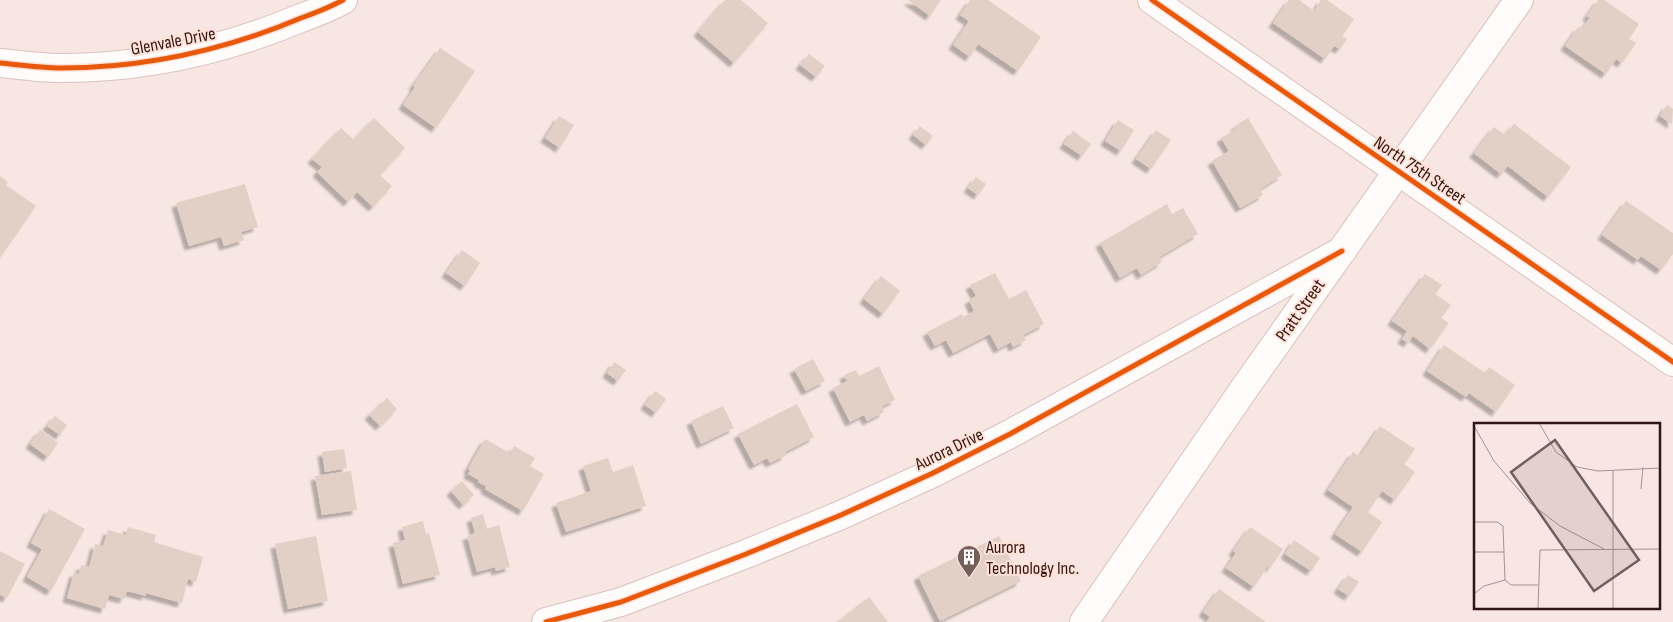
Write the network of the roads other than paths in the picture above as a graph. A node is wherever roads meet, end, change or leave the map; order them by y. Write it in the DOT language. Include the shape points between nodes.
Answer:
graph roads {
  1 [pos="343,0"];
  2 [pos="1152,0"];
  3 [pos="1518,0"];
  4 [pos="0,63"];
  5 [pos="1398,172"];
  6 [pos="1342,251"];
  7 [pos="1673,362"];
  8 [pos="546,622"];
  9 [pos="1084,622"];
  1 -- 4 [label="street, Glenvale Drive" via="275,29 168,58 114,66 59,68"];
  2 -- 5 [label="street, North 75th Street"];
  3 -- 5 [label="street, Pratt Street"];
  5 -- 6 [label="street, Pratt Street"];
  5 -- 7 [label="street, North 75th Street"];
  6 -- 8 [label="street, Aurora Drive" via="1019,430 933,473 737,558 621,602"];
  6 -- 9 [label="street, Pratt Street"];
}
